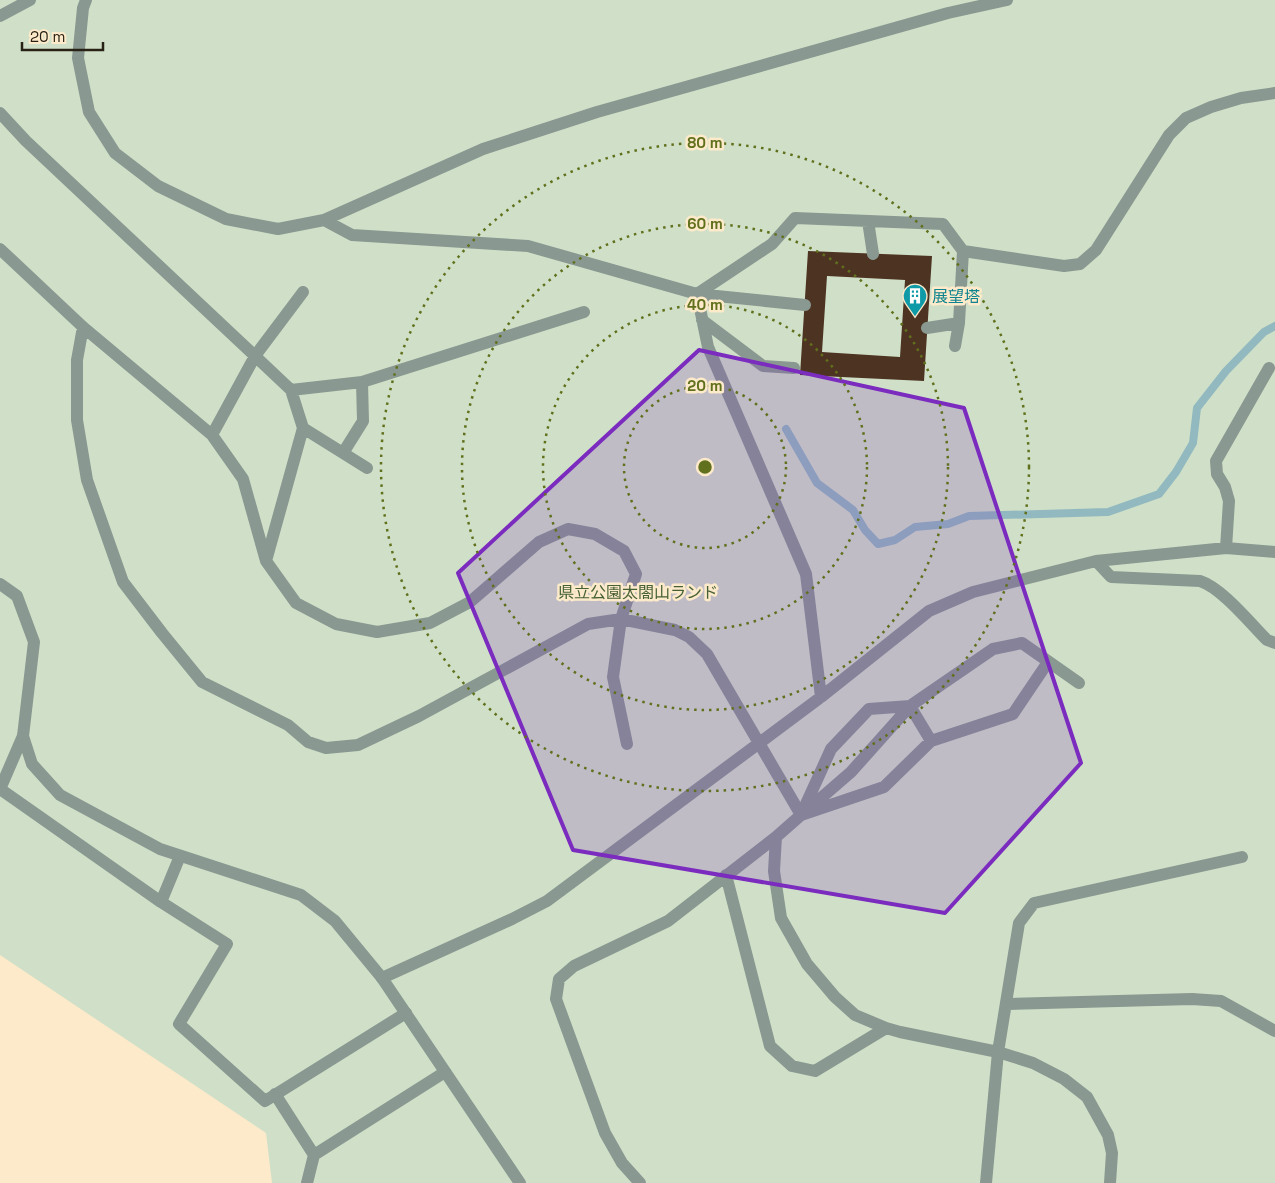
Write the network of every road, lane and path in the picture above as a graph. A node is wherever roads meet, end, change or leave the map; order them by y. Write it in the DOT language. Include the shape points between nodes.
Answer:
graph roads {
  1 [pos="30,0"];
  2 [pos="86,0"];
  3 [pos="1008,0"];
  4 [pos="0,16"];
  5 [pos="1275,93"];
  6 [pos="0,113"];
  7 [pos="324,220"];
  8 [pos="868,221"];
  9 [pos="0,249"];
  10 [pos="962,251"];
  11 [pos="873,254"];
  12 [pos="304,292"];
  13 [pos="697,294"];
  14 [pos="805,305"];
  15 [pos="584,312"];
  16 [pos="702,320"];
  17 [pos="959,323"];
  18 [pos="83,328"];
  19 [pos="927,328"];
  20 [pos="955,346"];
  21 [pos="255,356"];
  22 [pos="794,368"];
  23 [pos="1269,368"];
  24 [pos="362,382"];
  25 [pos="291,390"];
  26 [pos="303,428"];
  27 [pos="212,435"];
  28 [pos="343,453"];
  29 [pos="367,468"];
  30 [pos="1226,548"];
  31 [pos="1275,552"];
  32 [pos="266,561"];
  33 [pos="1096,561"];
  34 [pos="0,584"];
  35 [pos="621,619"];
  36 [pos="1275,643"];
  37 [pos="1048,662"];
  38 [pos="1079,683"];
  39 [pos="821,697"];
  40 [pos="910,706"];
  41 [pos="23,736"];
  42 [pos="931,741"];
  43 [pos="759,743"];
  44 [pos="627,744"];
  45 [pos="801,815"];
  46 [pos="776,837"];
  47 [pos="180,856"];
  48 [pos="1242,857"];
  49 [pos="726,875"];
  50 [pos="161,902"];
  51 [pos="382,978"];
  52 [pos="1006,1004"];
  53 [pos="406,1013"];
  54 [pos="886,1028"];
  55 [pos="1275,1031"];
  56 [pos="998,1052"];
  57 [pos="445,1072"];
  58 [pos="276,1094"];
  59 [pos="314,1155"];
  60 [pos="307,1183"];
  61 [pos="520,1183"];
  62 [pos="640,1183"];
  63 [pos="986,1183"];
  64 [pos="1110,1183"];
  1 -- 4 [label="street"];
  2 -- 7 [label="street" via="82,8 78,58 89,112 115,153 158,186 226,219 278,229"];
  3 -- 7 [label="street" via="938,16 562,123 482,149"];
  5 -- 10 [label="street" via="1241,98 1186,118 1169,135 1096,250 1080,264 1064,266"];
  6 -- 21 [label="street"];
  7 -- 13 [label="street" via="352,235 528,246"];
  8 -- 10 [label="street" via="943,224"];
  8 -- 11 [label="street"];
  8 -- 13 [label="street" via="795,218 772,244"];
  9 -- 18 [label="street"];
  10 -- 17 [label="street"];
  12 -- 21 [label="street"];
  13 -- 14 [label="street"];
  13 -- 16 [label="street"];
  15 -- 24 [label="street"];
  16 -- 22 [label="street" via="763,366"];
  16 -- 39 [label="street" via="708,347 806,574"];
  17 -- 19 [label="street"];
  17 -- 20 [label="street"];
  18 -- 27 [label="street"];
  18 -- 35 [label="street" via="77,360 77,420 88,480 123,582 202,682 288,726 308,742 326,748 358,746 588,624"];
  21 -- 25 [label="street"];
  21 -- 27 [label="street"];
  23 -- 30 [label="street" via="1216,461 1217,474 1229,501"];
  24 -- 25 [label="street"];
  24 -- 28 [label="street" via="363,421"];
  25 -- 26 [label="street"];
  26 -- 28 [label="street"];
  26 -- 32 [label="street"];
  27 -- 32 [label="street" via="243,479"];
  28 -- 29 [label="street"];
  30 -- 31 [label="street"];
  30 -- 33 [label="street"];
  32 -- 35 [label="street" via="296,603 336,624 377,632 430,623 470,602 539,542 568,529 595,534 624,551 636,574"];
  33 -- 36 [label="street" via="1111,577 1208,583 1267,640"];
  33 -- 39 [label="street" via="973,592 929,611"];
  34 -- 41 [label="street" via="18,596 34,642"];
  35 -- 43 [label="street" via="675,630 689,637 707,654"];
  35 -- 44 [label="street" via="613,677"];
  37 -- 38 [label="street"];
  37 -- 40 [label="street" via="1022,643 994,649"];
  37 -- 42 [label="street" via="1014,714"];
  39 -- 43 [label="street"];
  40 -- 42 [label="street"];
  40 -- 45 [label="street" via="850,772"];
  40 -- 45 [label="street" via="869,709 831,749"];
  41 -- 47 [label="street" via="32,764 60,796 160,849"];
  41 -- 50 [label="street" via="0,789"];
  42 -- 45 [label="street" via="884,787"];
  43 -- 45 [label="street"];
  43 -- 51 [label="street" via="547,901"];
  45 -- 46 [label="street"];
  46 -- 49 [label="street"];
  46 -- 54 [label="street" via="774,871 781,918 807,964 855,1015"];
  47 -- 50 [label="street"];
  47 -- 51 [label="street" via="301,895 335,921"];
  48 -- 52 [label="street" via="1034,903 1019,923"];
  49 -- 54 [label="street" via="770,1046 792,1066 815,1071"];
  49 -- 62 [label="street" via="668,921 574,966 559,979 556,999 605,1133 622,1163"];
  50 -- 58 [label="street" via="228,944 179,1024 265,1101"];
  51 -- 53 [label="street"];
  52 -- 55 [label="street" via="1221,1001"];
  52 -- 56 [label="street"];
  53 -- 57 [label="street"];
  53 -- 58 [label="street"];
  54 -- 56 [label="street"];
  56 -- 63 [label="street"];
  56 -- 64 [label="street" via="1033,1063 1064,1079 1086,1097 1108,1135 1112,1153"];
  57 -- 59 [label="street"];
  57 -- 61 [label="street"];
  58 -- 59 [label="street"];
  59 -- 60 [label="street"];
}
